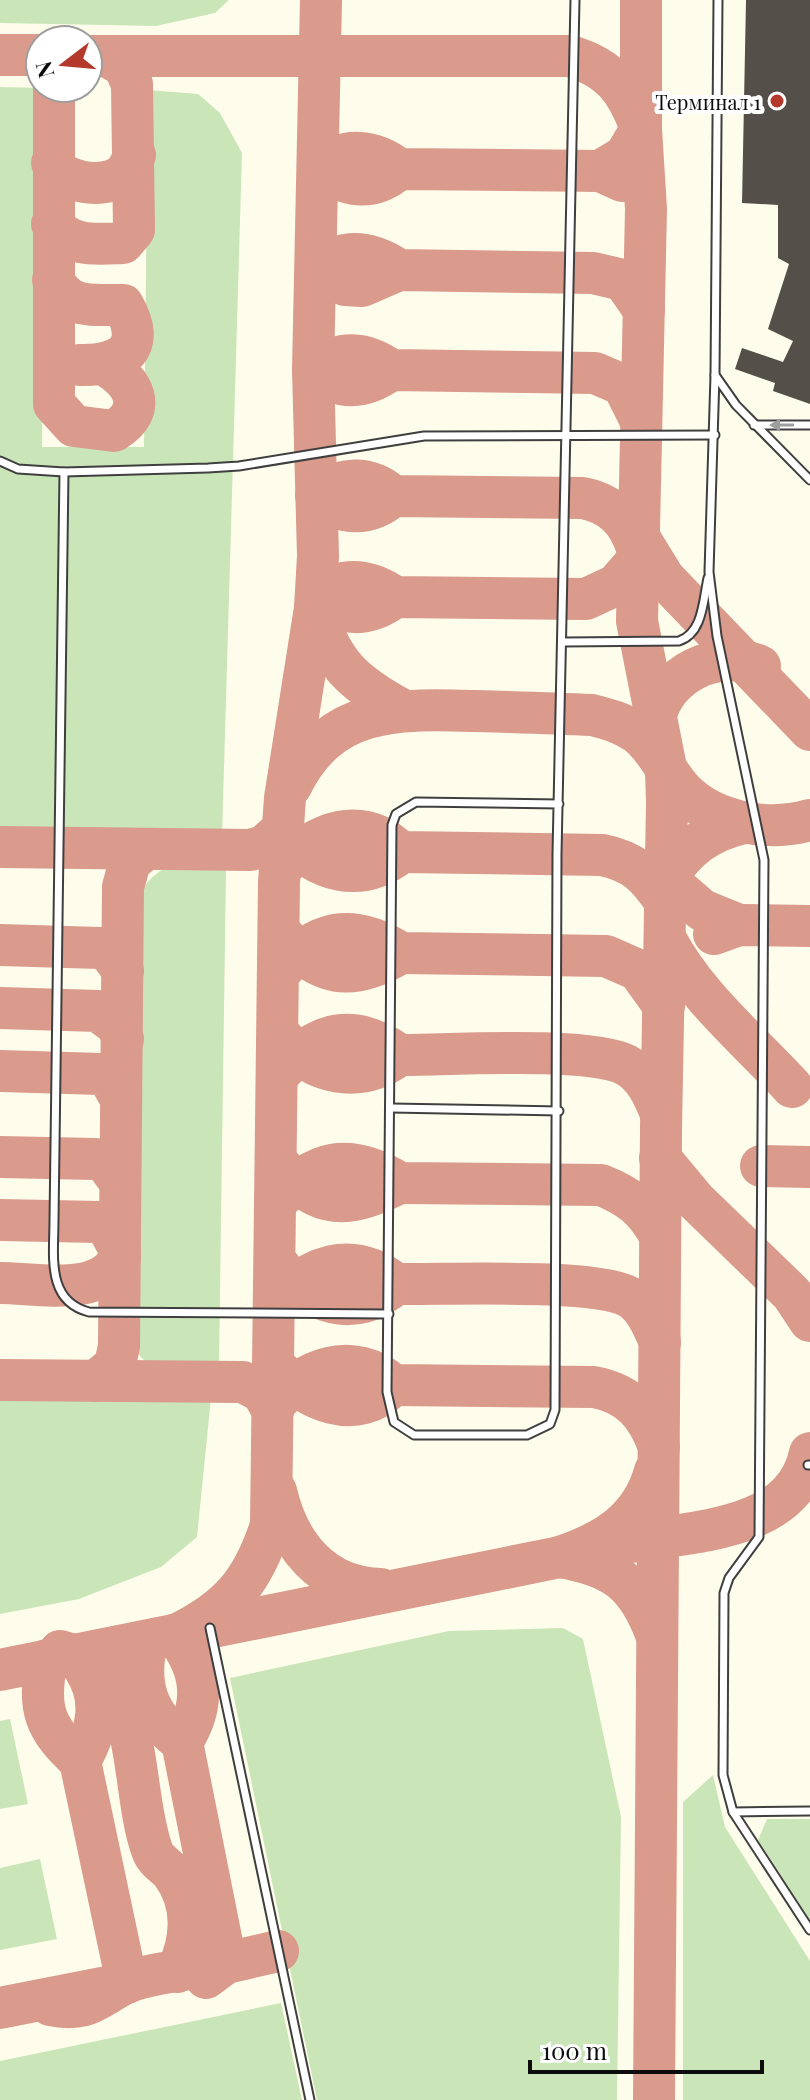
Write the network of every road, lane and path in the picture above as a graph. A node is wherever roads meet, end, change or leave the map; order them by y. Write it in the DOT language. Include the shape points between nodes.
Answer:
graph roads {
  1 [pos="575,0"];
  2 [pos="718,0"];
  3 [pos="715,375"];
  4 [pos="754,425"];
  5 [pos="810,425"];
  6 [pos="567,434"];
  7 [pos="715,435"];
  8 [pos="0,461"];
  9 [pos="64,472"];
  10 [pos="810,480"];
  11 [pos="709,572"];
  12 [pos="564,642"];
  13 [pos="559,804"];
  14 [pos="391,1108"];
  15 [pos="559,1111"];
  16 [pos="389,1314"];
  17 [pos="210,1628"];
  18 [pos="810,1811"];
  19 [pos="733,1812"];
  20 [pos="810,1930"];
  21 [pos="310,2100"];
  1 -- 6 [label="lane"];
  2 -- 3 [label="lane"];
  3 -- 4 [label="lane"];
  3 -- 7 [label="lane"];
  5 -- 4 [label="lane, one-way"];
  4 -- 10 [label="lane"];
  6 -- 7 [label="lane"];
  6 -- 9 [label="lane" via="424,436 239,466"];
  6 -- 12 [label="lane"];
  7 -- 11 [label="lane"];
  8 -- 9 [label="lane" via="18,469"];
  9 -- 16 [label="lane" via="54,1256 62,1297 73,1308 89,1312"];
  11 -- 12 [label="lane" via="700,617 688,638"];
  11 -- 19 [label="lane" via="717,636 764,860 760,1515 759,1537 724,1593 723,1775"];
  12 -- 13 [label="lane"];
  13 -- 14 [label="lane" via="428,802 405,806 396,814 391,845"];
  13 -- 15 [label="lane"];
  14 -- 15 [label="lane"];
  14 -- 16 [label="lane"];
  15 -- 16 [label="lane" via="555,1410 550,1424 527,1435 414,1435 401,1430 389,1410"];
  17 -- 21 [label="lane"];
  18 -- 19 [label="lane"];
  19 -- 20 [label="lane"];
}
